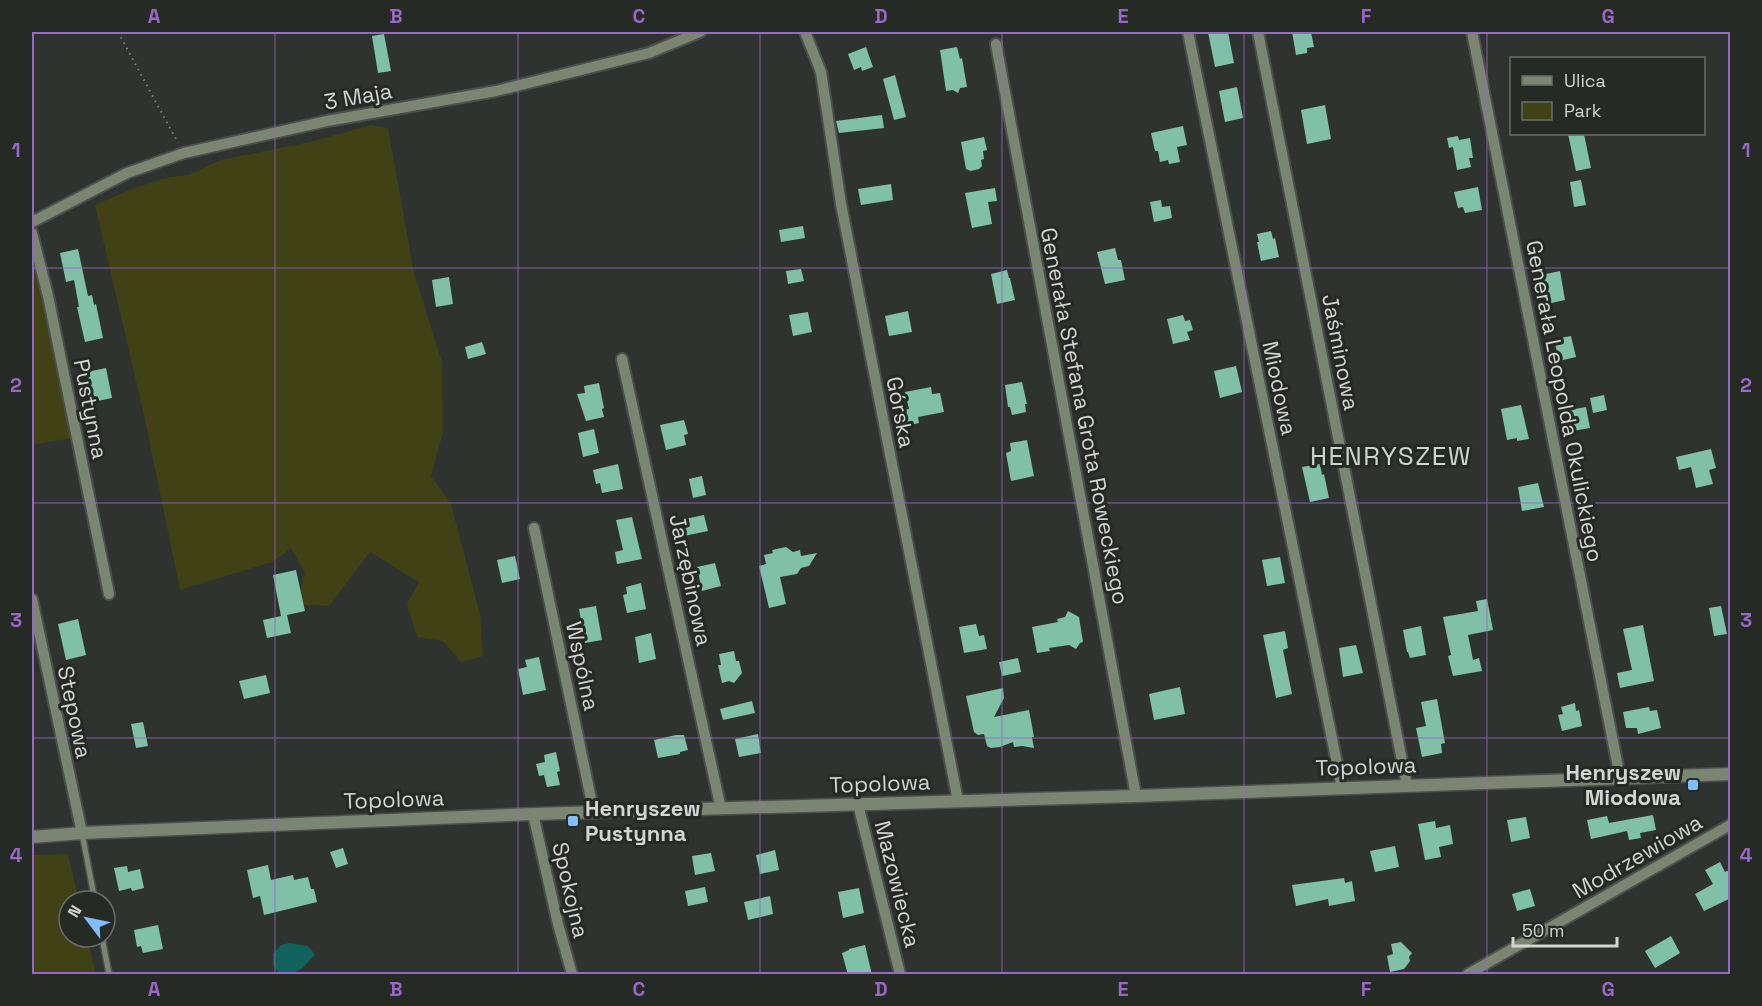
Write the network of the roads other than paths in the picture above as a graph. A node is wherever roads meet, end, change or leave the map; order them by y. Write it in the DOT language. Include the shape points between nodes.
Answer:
graph roads {
  1 [pos="700,32"];
  2 [pos="805,32"];
  3 [pos="1188,32"];
  4 [pos="1258,32"];
  5 [pos="1472,32"];
  6 [pos="996,44"];
  7 [pos="32,222"];
  8 [pos="32,232"];
  9 [pos="622,359"];
  10 [pos="534,528"];
  11 [pos="109,594"];
  12 [pos="32,599"];
  13 [pos="36,642"];
  14 [pos="1731,774"];
  15 [pos="1620,777"];
  16 [pos="1407,786"];
  17 [pos="1342,788"];
  18 [pos="1136,796"];
  19 [pos="958,801"];
  20 [pos="858,804"];
  21 [pos="721,809"];
  22 [pos="594,813"];
  23 [pos="533,814"];
  24 [pos="1731,825"];
  25 [pos="82,833"];
  26 [pos="32,837"];
  27 [pos="93,889"];
  28 [pos="104,949"];
  29 [pos="109,975"];
  30 [pos="572,975"];
  31 [pos="900,975"];
  32 [pos="1468,975"];
  1 -- 7 [label="street, 3 Maja" via="649,53 496,91 327,121 184,153 128,173"];
  2 -- 19 [label="street, Górska" via="822,72 843,216"];
  3 -- 17 [label="street, Miodowa"];
  4 -- 16 [label="street, Jaśminowa"];
  5 -- 15 [label="street, Generała Leopolda Okulickiego"];
  6 -- 18 [label="street, Generała Stefana Grota Roweckiego"];
  8 -- 11 [label="street, Pustynna"];
  9 -- 21 [label="street, Jarzębinowa"];
  10 -- 22 [label="street, Wspólna"];
  12 -- 13 [label="street, Stepowa"];
  13 -- 25 [label="street, Stepowa"];
  14 -- 15 [label="street, Topolowa"];
  15 -- 16 [label="street, Topolowa"];
  16 -- 17 [label="street, Topolowa"];
  17 -- 18 [label="street, Topolowa"];
  18 -- 19 [label="street, Topolowa"];
  19 -- 20 [label="street, Topolowa"];
  20 -- 21 [label="street, Topolowa"];
  20 -- 31 [label="street, Mazowiecka"];
  21 -- 22 [label="street, Topolowa"];
  22 -- 23 [label="street, Topolowa"];
  23 -- 25 [label="street, Topolowa"];
  23 -- 30 [label="street, Spokojna"];
  24 -- 32 [label="street, Modrzewiowa"];
  25 -- 26 [label="street, Topolowa"];
  25 -- 27 [label="lane"];
  28 -- 29 [label="lane"];
}
